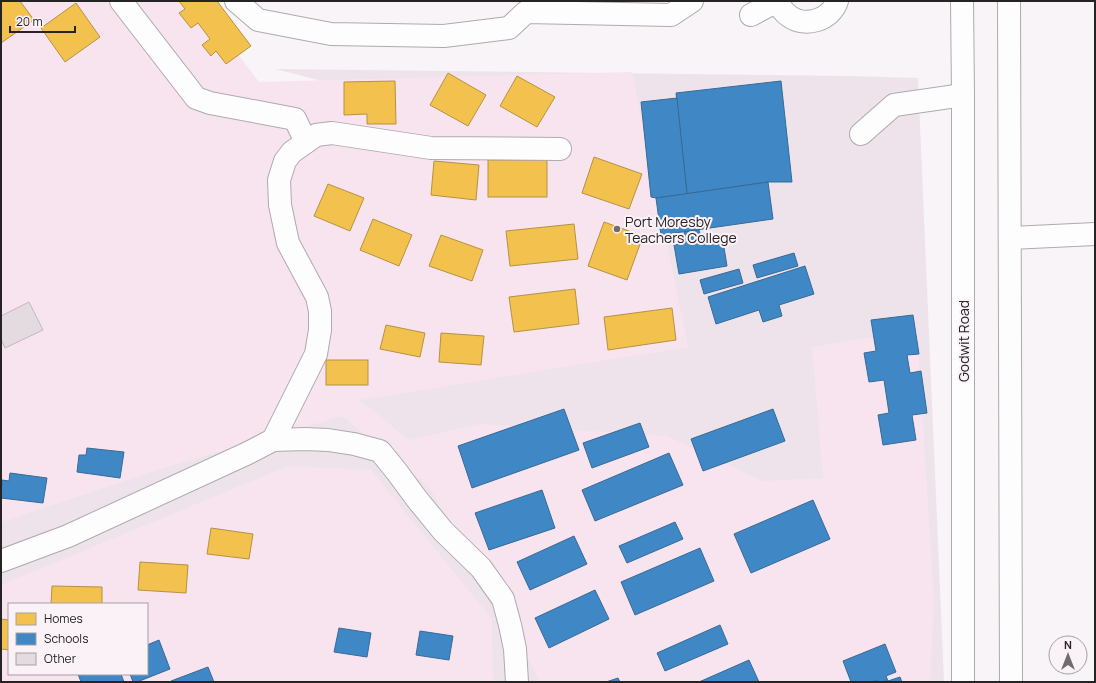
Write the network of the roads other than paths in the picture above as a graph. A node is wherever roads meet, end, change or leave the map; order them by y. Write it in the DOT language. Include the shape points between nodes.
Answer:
graph roads {
  1 [pos="121,1"];
  2 [pos="236,1"];
  3 [pos="692,1"];
  4 [pos="777,1"];
  5 [pos="837,1"];
  6 [pos="962,1"];
  7 [pos="1009,1"];
  8 [pos="751,14"];
  9 [pos="963,95"];
  10 [pos="861,134"];
  11 [pos="306,142"];
  12 [pos="560,149"];
  13 [pos="1095,234"];
  14 [pos="1010,238"];
  15 [pos="273,440"];
  16 [pos="1,561"];
  17 [pos="517,682"];
  18 [pos="962,682"];
  19 [pos="1011,682"];
  1 -- 11 [label="street" via="196,98 210,104 295,119"];
  2 -- 3 [label="street" via="258,20 331,34 444,36 509,28 526,12 671,15"];
  4 -- 5 [label="street" via="790,17 810,22 829,13"];
  4 -- 8 [label="street"];
  6 -- 9 [label="street, Godwit Road"];
  7 -- 14 [label="street"];
  9 -- 10 [label="street" via="894,105"];
  9 -- 18 [label="street, Godwit Road"];
  11 -- 12 [label="street" via="316,135 332,133 431,148"];
  11 -- 15 [label="street" via="285,161 279,180 280,205 288,243 317,297 320,330 316,354"];
  13 -- 14 [label="street"];
  14 -- 19 [label="street"];
  15 -- 16 [label="street" via="68,536"];
  15 -- 17 [label="street" via="328,440 380,451 429,515 481,568 503,599 510,625"];
}
